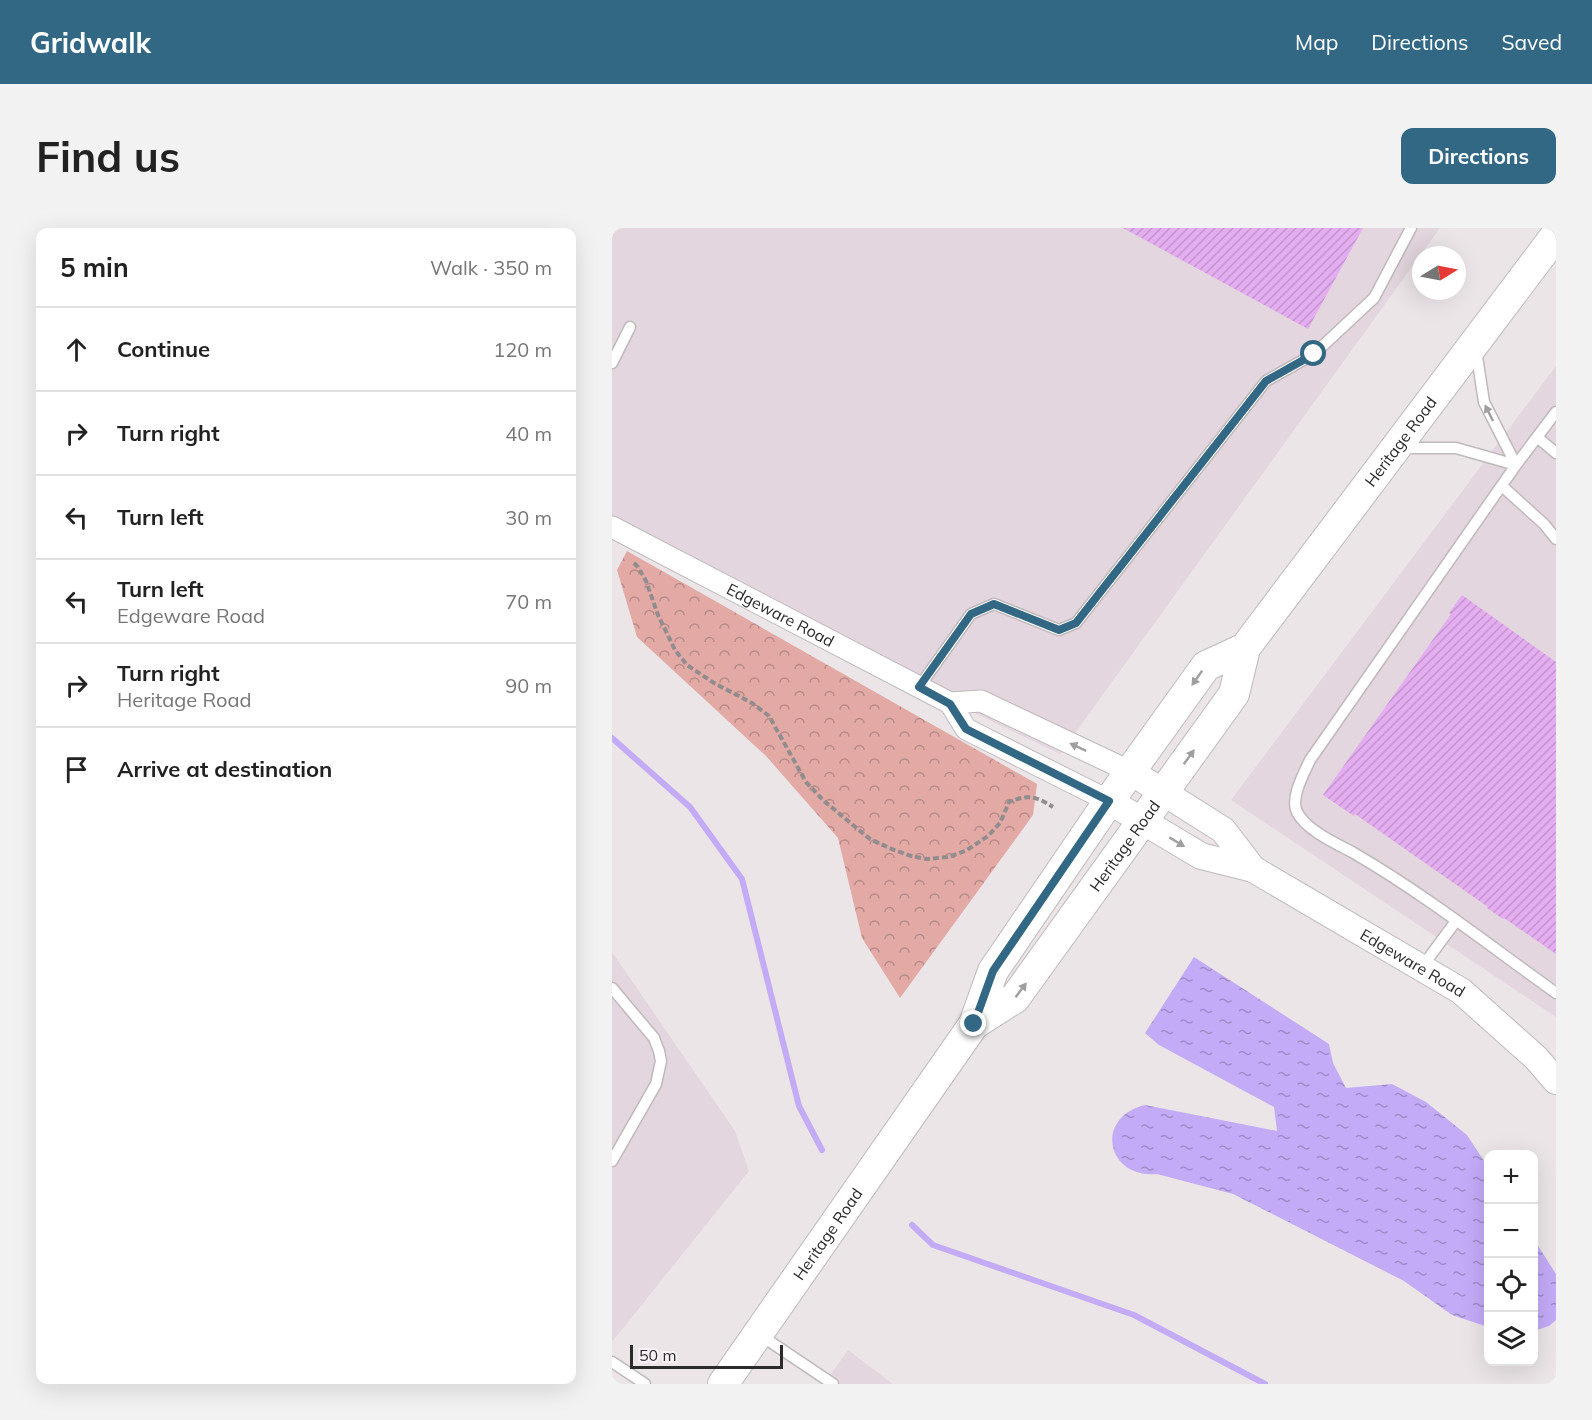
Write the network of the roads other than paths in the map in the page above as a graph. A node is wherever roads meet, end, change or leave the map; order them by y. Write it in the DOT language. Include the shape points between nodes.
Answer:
graph roads {
  1 [pos="1411,228"];
  2 [pos="1556,235"];
  3 [pos="630,327"];
  4 [pos="1475,343"];
  5 [pos="612,363"];
  6 [pos="1556,411"];
  7 [pos="1537,437"];
  8 [pos="1396,448"];
  9 [pos="1556,453"];
  10 [pos="1516,465"];
  11 [pos="1502,486"];
  12 [pos="612,527"];
  13 [pos="1556,539"];
  14 [pos="1245,648"];
  15 [pos="919,687"];
  16 [pos="950,704"];
  17 [pos="1131,772"];
  18 [pos="1163,793"];
  19 [pos="1109,801"];
  20 [pos="1143,821"];
  21 [pos="1253,869"];
  22 [pos="1456,921"];
  23 [pos="1422,967"];
  24 [pos="612,988"];
  25 [pos="1556,993"];
  26 [pos="974,1024"];
  27 [pos="1556,1081"];
  28 [pos="612,1161"];
  29 [pos="758,1334"];
  30 [pos="612,1362"];
  31 [pos="645,1384"];
  32 [pos="723,1384"];
  33 [pos="833,1384"];
  1 -- 15 [label="lane" via="1374,298 1314,354 1266,381 1076,623 1059,630 994,604 978,610 971,614"];
  2 -- 4 [label="main road, Heritage Road"];
  3 -- 5 [label="lane"];
  4 -- 8 [label="main road, Heritage Road"];
  10 -- 4 [label="lane, one-way" via="1484,402"];
  6 -- 7 [label="lane"];
  7 -- 9 [label="lane"];
  7 -- 10 [label="lane"];
  8 -- 10 [label="lane" via="1456,448"];
  8 -- 14 [label="main road, Heritage Road"];
  10 -- 11 [label="lane"];
  11 -- 13 [label="lane"];
  11 -- 22 [label="lane" via="1310,760 1295,799 1296,811 1312,830 1389,874"];
  12 -- 15 [label="street, Edgeware Road"];
  14 -- 17 [label="main road, Heritage Road, one-way" via="1206,666"];
  18 -- 14 [label="main road, Heritage Road, one-way" via="1234,694"];
  15 -- 16 [label="street, Edgeware Road"];
  17 -- 16 [label="street, Edgeware Road, one-way" via="981,701"];
  16 -- 19 [label="street, Edgeware Road" via="966,729"];
  17 -- 18 [label="street, Edgeware Road"];
  17 -- 19 [label="main road, Heritage Road"];
  18 -- 20 [label="main road, Heritage Road"];
  18 -- 21 [label="street, Edgeware Road" via="1223,830"];
  19 -- 20 [label="street, Edgeware Road"];
  19 -- 26 [label="main road, Heritage Road" via="993,971"];
  20 -- 21 [label="street, Edgeware Road, one-way" via="1201,856"];
  26 -- 20 [label="main road, Heritage Road, one-way" via="1015,998"];
  21 -- 23 [label="street, Edgeware Road"];
  22 -- 23 [label="lane"];
  22 -- 25 [label="lane"];
  23 -- 27 [label="street, Edgeware Road" via="1461,991"];
  24 -- 28 [label="lane" via="654,1038 661,1061 656,1084"];
  26 -- 29 [label="main road, Heritage Road"];
  29 -- 32 [label="main road, Heritage Road"];
  29 -- 33 [label="lane"];
  30 -- 31 [label="lane"];
}
